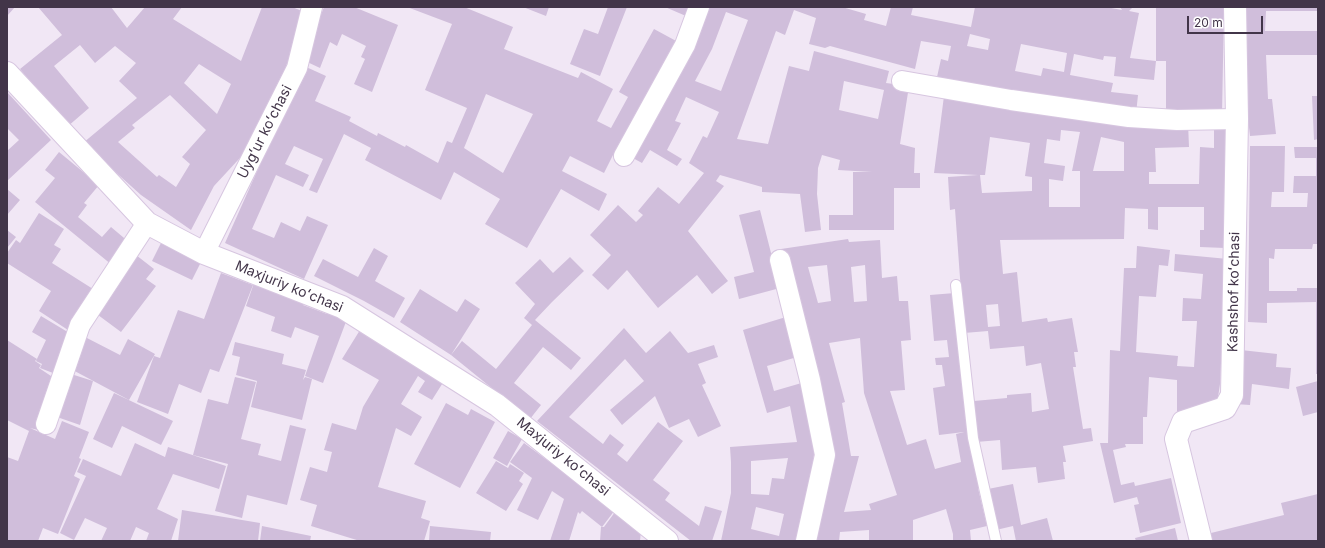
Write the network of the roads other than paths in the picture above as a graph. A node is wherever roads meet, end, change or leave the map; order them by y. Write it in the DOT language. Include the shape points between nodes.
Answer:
graph roads {
  1 [pos="312,7"];
  2 [pos="699,7"];
  3 [pos="1235,7"];
  4 [pos="7,73"];
  5 [pos="902,82"];
  6 [pos="1237,119"];
  7 [pos="624,156"];
  8 [pos="147,223"];
  9 [pos="204,253"];
  10 [pos="780,260"];
  11 [pos="956,286"];
  12 [pos="46,424"];
  13 [pos="667,541"];
  14 [pos="806,541"];
  15 [pos="996,541"];
  16 [pos="1201,541"];
  1 -- 9 [label="street, Uygʻur koʻchasi" via="297,68"];
  2 -- 7 [label="street" via="685,46"];
  3 -- 6 [label="street, Kashshof koʻchasi"];
  4 -- 8 [label="street, Maxjuriy koʻchasi"];
  5 -- 6 [label="street" via="1129,117 1177,120"];
  6 -- 16 [label="street, Kashshof koʻchasi" via="1232,395 1226,408 1183,422 1176,439"];
  8 -- 9 [label="street, Maxjuriy koʻchasi"];
  8 -- 12 [label="street" via="80,325"];
  9 -- 13 [label="street, Maxjuriy koʻchasi" via="342,307 497,405"];
  10 -- 14 [label="street" via="810,380 825,455"];
  11 -- 15 [label="lane" via="973,438"];
}
